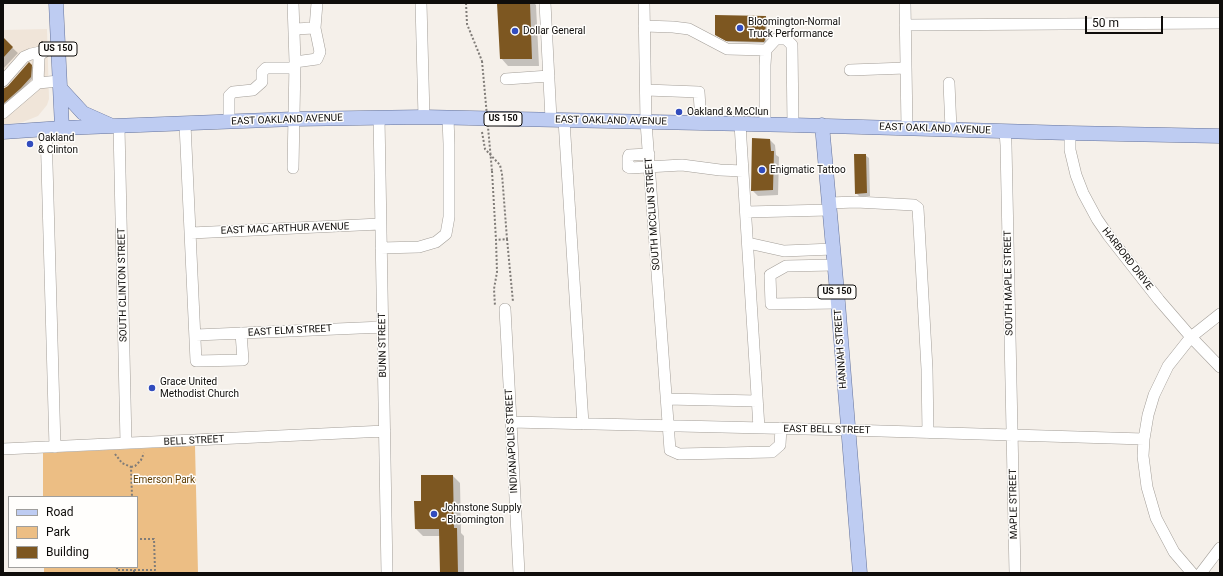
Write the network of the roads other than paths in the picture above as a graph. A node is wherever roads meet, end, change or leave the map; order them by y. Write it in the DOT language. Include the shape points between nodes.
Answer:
graph roads {
  1 [pos="56,3"];
  2 [pos="294,3"];
  3 [pos="317,3"];
  4 [pos="421,3"];
  5 [pos="546,3"];
  6 [pos="644,3"];
  7 [pos="905,3"];
  8 [pos="1220,23"];
  9 [pos="905,25"];
  10 [pos="644,26"];
  11 [pos="315,28"];
  12 [pos="294,29"];
  13 [pos="52,50"];
  14 [pos="766,50"];
  15 [pos="295,65"];
  16 [pos="906,68"];
  17 [pos="850,70"];
  18 [pos="549,76"];
  19 [pos="506,79"];
  20 [pos="3,81"];
  21 [pos="38,83"];
  22 [pos="949,83"];
  23 [pos="60,84"];
  24 [pos="646,90"];
  25 [pos="3,113"];
  26 [pos="378,117"];
  27 [pos="424,117"];
  28 [pos="448,118"];
  29 [pos="294,119"];
  30 [pos="558,120"];
  31 [pos="229,122"];
  32 [pos="646,122"];
  33 [pos="701,123"];
  34 [pos="185,124"];
  35 [pos="740,124"];
  36 [pos="765,124"];
  37 [pos="793,125"];
  38 [pos="822,126"];
  39 [pos="116,127"];
  40 [pos="62,128"];
  41 [pos="907,128"];
  42 [pos="46,129"];
  43 [pos="951,129"];
  44 [pos="1005,131"];
  45 [pos="3,132"];
  46 [pos="1070,133"];
  47 [pos="1220,136"];
  48 [pos="649,154"];
  49 [pos="650,167"];
  50 [pos="293,168"];
  51 [pos="743,171"];
  52 [pos="829,206"];
  53 [pos="746,212"];
  54 [pos="380,224"];
  55 [pos="190,232"];
  56 [pos="748,243"];
  57 [pos="381,248"];
  58 [pos="833,249"];
  59 [pos="834,265"];
  60 [pos="838,303"];
  61 [pos="505,308"];
  62 [pos="1220,314"];
  63 [pos="383,327"];
  64 [pos="241,333"];
  65 [pos="196,335"];
  66 [pos="1191,337"];
  67 [pos="1220,367"];
  68 [pos="666,399"];
  69 [pos="758,402"];
  70 [pos="511,422"];
  71 [pos="583,424"];
  72 [pos="668,425"];
  73 [pos="759,428"];
  74 [pos="781,428"];
  75 [pos="848,430"];
  76 [pos="385,431"];
  77 [pos="928,433"];
  78 [pos="1012,435"];
  79 [pos="1144,438"];
  80 [pos="126,443"];
  81 [pos="55,447"];
  82 [pos="3,449"];
  83 [pos="1220,548"];
  84 [pos="387,573"];
  85 [pos="519,573"];
  86 [pos="860,573"];
  87 [pos="1015,573"];
  88 [pos="1192,573"];
  89 [pos="1201,573"];
  1 -- 13 [label="main road, US 150"];
  2 -- 12 [label="street"];
  3 -- 11 [label="street"];
  4 -- 27 [label="street"];
  5 -- 18 [label="street"];
  6 -- 10 [label="street, SOUTH MCCLUN STREET"];
  7 -- 9 [label="street"];
  8 -- 9 [label="street"];
  9 -- 16 [label="street"];
  10 -- 14 [label="street" via="689,29 726,49"];
  10 -- 24 [label="street, SOUTH MCCLUN STREET"];
  11 -- 12 [label="street"];
  11 -- 15 [label="street" via="320,52 317,59"];
  12 -- 15 [label="street"];
  13 -- 20 [label="street" via="24,57"];
  13 -- 21 [label="street" via="39,57"];
  13 -- 23 [label="main road, US 150"];
  14 -- 36 [label="street"];
  14 -- 37 [label="street" via="776,39 786,39 792,45"];
  15 -- 29 [label="street"];
  15 -- 31 [label="street" via="266,68 262,72 262,82 252,90 233,92 229,96"];
  16 -- 17 [label="street"];
  16 -- 41 [label="street"];
  18 -- 19 [label="street"];
  18 -- 30 [label="street"];
  21 -- 23 [label="street"];
  21 -- 25 [label="street"];
  22 -- 43 [label="street"];
  23 -- 39 [label="main road" via="83,113"];
  23 -- 40 [label="main road, US 150"];
  24 -- 32 [label="street, SOUTH MCCLUN STREET"];
  24 -- 33 [label="street" via="699,92"];
  26 -- 27 [label="main road, EAST OAKLAND AVENUE / US 150"];
  26 -- 29 [label="main road, EAST OAKLAND AVENUE / US 150"];
  26 -- 54 [label="street, BUNN STREET"];
  27 -- 28 [label="main road, EAST OAKLAND AVENUE / US 150"];
  28 -- 30 [label="main road, EAST OAKLAND AVENUE / US 150"];
  28 -- 57 [label="street" via="449,217 446,234 436,242 419,247"];
  29 -- 31 [label="main road, EAST OAKLAND AVENUE / US 150"];
  29 -- 50 [label="street"];
  30 -- 32 [label="main road, EAST OAKLAND AVENUE / US 150"];
  30 -- 71 [label="street"];
  31 -- 34 [label="main road, EAST OAKLAND AVENUE / US 150"];
  32 -- 33 [label="main road, EAST OAKLAND AVENUE / US 150"];
  32 -- 48 [label="street, SOUTH MCCLUN STREET"];
  33 -- 35 [label="main road, EAST OAKLAND AVENUE / US 150"];
  34 -- 39 [label="main road, EAST OAKLAND AVENUE / US 150"];
  34 -- 55 [label="street"];
  35 -- 36 [label="main road, EAST OAKLAND AVENUE / US 150"];
  35 -- 51 [label="street"];
  36 -- 37 [label="main road, EAST OAKLAND AVENUE / US 150"];
  37 -- 38 [label="main road, EAST OAKLAND AVENUE / US 150"];
  38 -- 41 [label="main road, EAST OAKLAND AVENUE"];
  38 -- 52 [label="main road, HANNAH STREET / US 150"];
  39 -- 40 [label="main road, EAST OAKLAND AVENUE / US 150"];
  39 -- 80 [label="street, SOUTH CLINTON STREET"];
  40 -- 42 [label="main road, EAST OAKLAND AVENUE"];
  41 -- 43 [label="main road, EAST OAKLAND AVENUE"];
  42 -- 45 [label="main road, EAST OAKLAND AVENUE"];
  42 -- 81 [label="street"];
  43 -- 44 [label="main road, EAST OAKLAND AVENUE"];
  44 -- 46 [label="main road, EAST OAKLAND AVENUE"];
  44 -- 78 [label="street, SOUTH MAPLE STREET"];
  46 -- 47 [label="main road, EAST OAKLAND AVENUE"];
  46 -- 66 [label="street, HARBORD DRIVE" via="1072,159 1088,204 1137,273"];
  48 -- 49 [label="street, SOUTH MCCLUN STREET"];
  48 -- 49 [label="street" via="629,155 628,158 629,168"];
  49 -- 51 [label="street" via="682,165"];
  49 -- 68 [label="street, SOUTH MCCLUN STREET"];
  51 -- 53 [label="street"];
  52 -- 53 [label="street"];
  52 -- 58 [label="main road, HANNAH STREET / US 150"];
  52 -- 77 [label="street" via="856,202 914,205 918,208"];
  53 -- 56 [label="street"];
  54 -- 55 [label="street, EAST MAC ARTHUR AVENUE"];
  54 -- 57 [label="street, BUNN STREET"];
  55 -- 65 [label="street"];
  56 -- 58 [label="street" via="784,251"];
  56 -- 69 [label="street"];
  57 -- 63 [label="street, BUNN STREET"];
  58 -- 59 [label="main road, HANNAH STREET / US 150"];
  59 -- 60 [label="main road, HANNAH STREET / US 150"];
  59 -- 60 [label="street" via="786,266 770,275 771,304"];
  60 -- 75 [label="main road, HANNAH STREET / US 150"];
  61 -- 70 [label="street, INDIANAPOLIS STREET"];
  62 -- 66 [label="street"];
  63 -- 64 [label="street, EAST ELM STREET"];
  63 -- 76 [label="street, BUNN STREET"];
  64 -- 65 [label="street, EAST ELM STREET"];
  64 -- 65 [label="street" via="243,360 196,361"];
  66 -- 67 [label="street, HARBORD DRIVE"];
  66 -- 79 [label="street" via="1161,379 1150,408"];
  68 -- 69 [label="street"];
  68 -- 72 [label="street, SOUTH MCCLUN STREET"];
  69 -- 73 [label="street"];
  70 -- 71 [label="street, EAST BELL STREET"];
  70 -- 85 [label="street, INDIANAPOLIS STREET"];
  71 -- 72 [label="street, EAST BELL STREET"];
  72 -- 73 [label="street, EAST BELL STREET"];
  72 -- 74 [label="street, SOUTH MCCLUN STREET" via="670,450 679,454 772,452 780,445"];
  73 -- 74 [label="street, EAST BELL STREET"];
  74 -- 75 [label="street, EAST BELL STREET"];
  75 -- 77 [label="street, EAST BELL STREET"];
  75 -- 86 [label="main road, HANNAH STREET / US 150"];
  76 -- 80 [label="street, BELL STREET"];
  76 -- 84 [label="street, BUNN STREET"];
  77 -- 78 [label="street, EAST BELL STREET"];
  78 -- 79 [label="street, EAST BELL STREET"];
  78 -- 87 [label="street, MAPLE STREET"];
  79 -- 88 [label="street" via="1143,456 1147,487 1156,518 1174,552"];
  80 -- 81 [label="street, BELL STREET"];
  81 -- 82 [label="street, BELL STREET"];
  83 -- 89 [label="street"];
}
